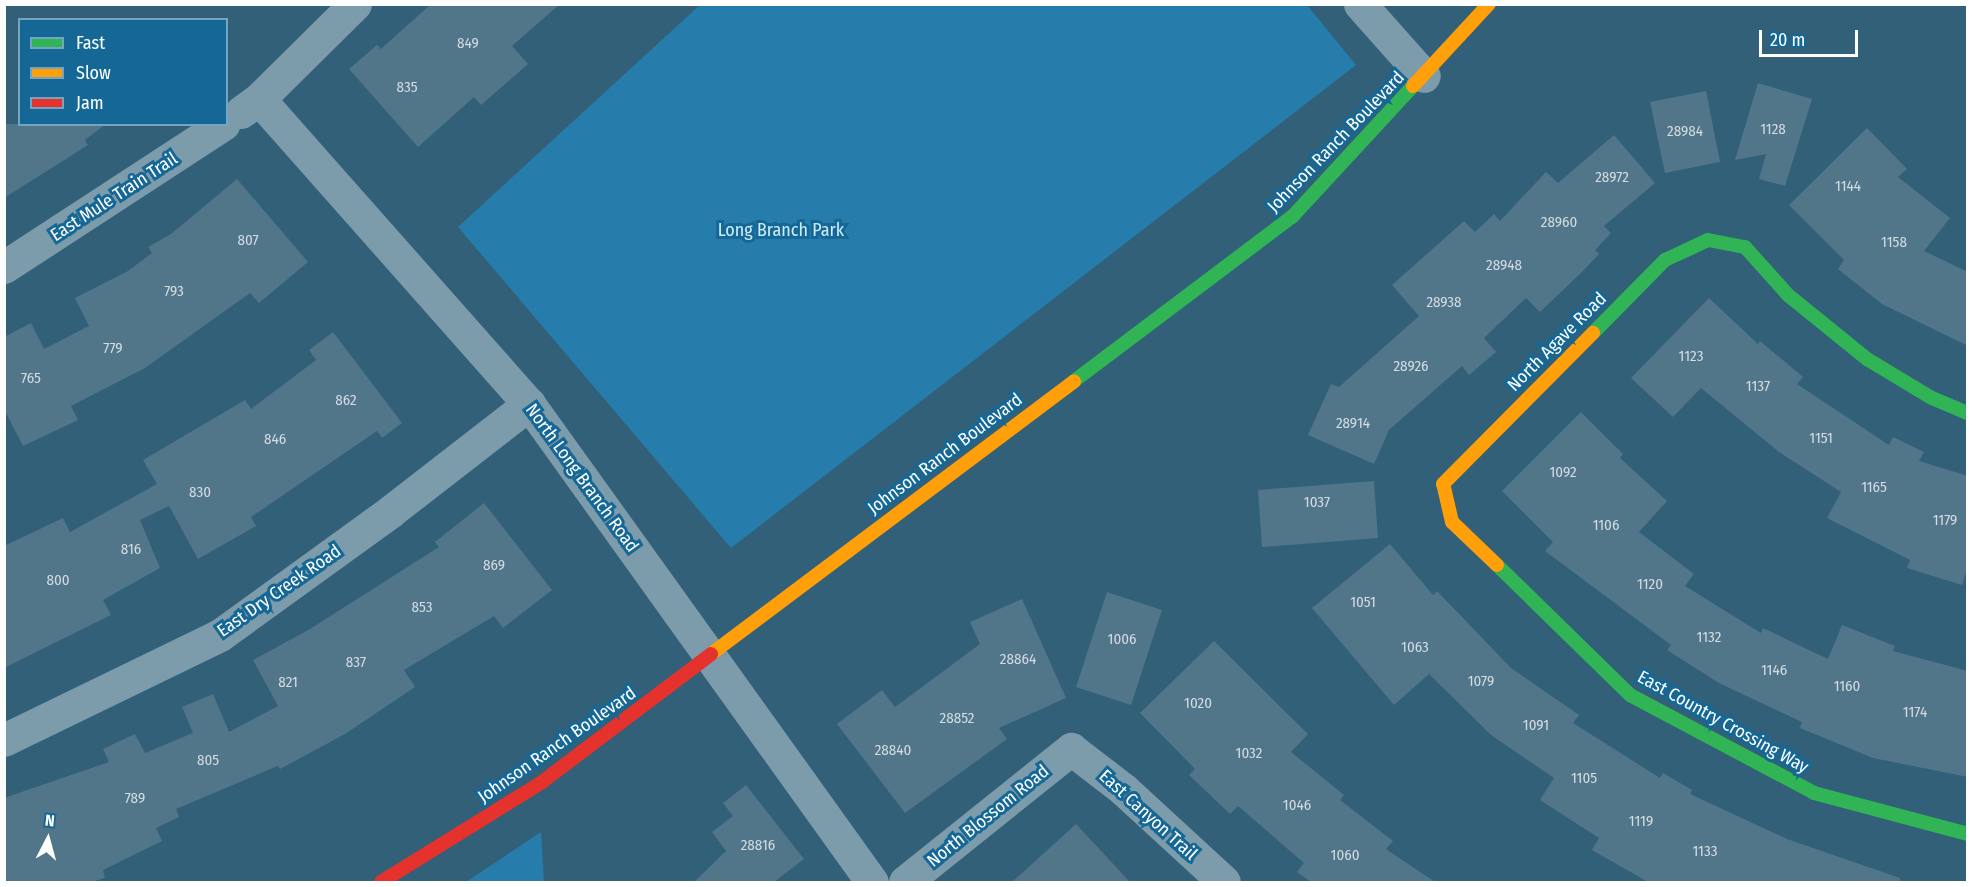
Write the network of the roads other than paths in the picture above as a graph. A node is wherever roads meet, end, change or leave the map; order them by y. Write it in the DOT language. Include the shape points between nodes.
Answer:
graph roads {
  1 [pos="355,4"];
  2 [pos="1360,4"];
  3 [pos="1489,4"];
  4 [pos="1424,76"];
  5 [pos="259,99"];
  6 [pos="228,121"];
  7 [pos="220,126"];
  8 [pos="4,267"];
  9 [pos="529,404"];
  10 [pos="1968,413"];
  11 [pos="1443,484"];
  12 [pos="710,657"];
  13 [pos="4,740"];
  14 [pos="1071,748"];
  15 [pos="1968,834"];
  16 [pos="381,882"];
  17 [pos="872,882"];
  18 [pos="905,882"];
  19 [pos="1224,882"];
  1 -- 5 [label="street, East Mule Train Trail"];
  2 -- 4 [label="street"];
  3 -- 4 [label="street, Johnson Ranch Boulevard"];
  4 -- 12 [label="street, Johnson Ranch Boulevard" via="1292,217"];
  5 -- 6 [label="street, East Mule Train Trail"];
  5 -- 9 [label="street, North Long Branch Road"];
  7 -- 8 [label="street, East Mule Train Trail"];
  9 -- 12 [label="street, North Long Branch Road"];
  9 -- 13 [label="street, East Dry Creek Road" via="391,512 219,635"];
  10 -- 11 [label="street, North Agave Road" via="1932,398 1867,359 1788,295 1745,247 1708,240 1665,260"];
  11 -- 15 [label="street, East Country Crossing Way" via="1452,522 1630,695 1814,793"];
  12 -- 16 [label="street, Johnson Ranch Boulevard" via="542,782"];
  12 -- 17 [label="street, North Long Branch Road"];
  14 -- 18 [label="street, North Blossom Road"];
  14 -- 19 [label="street, East Canyon Trail" via="1124,789"];
}
